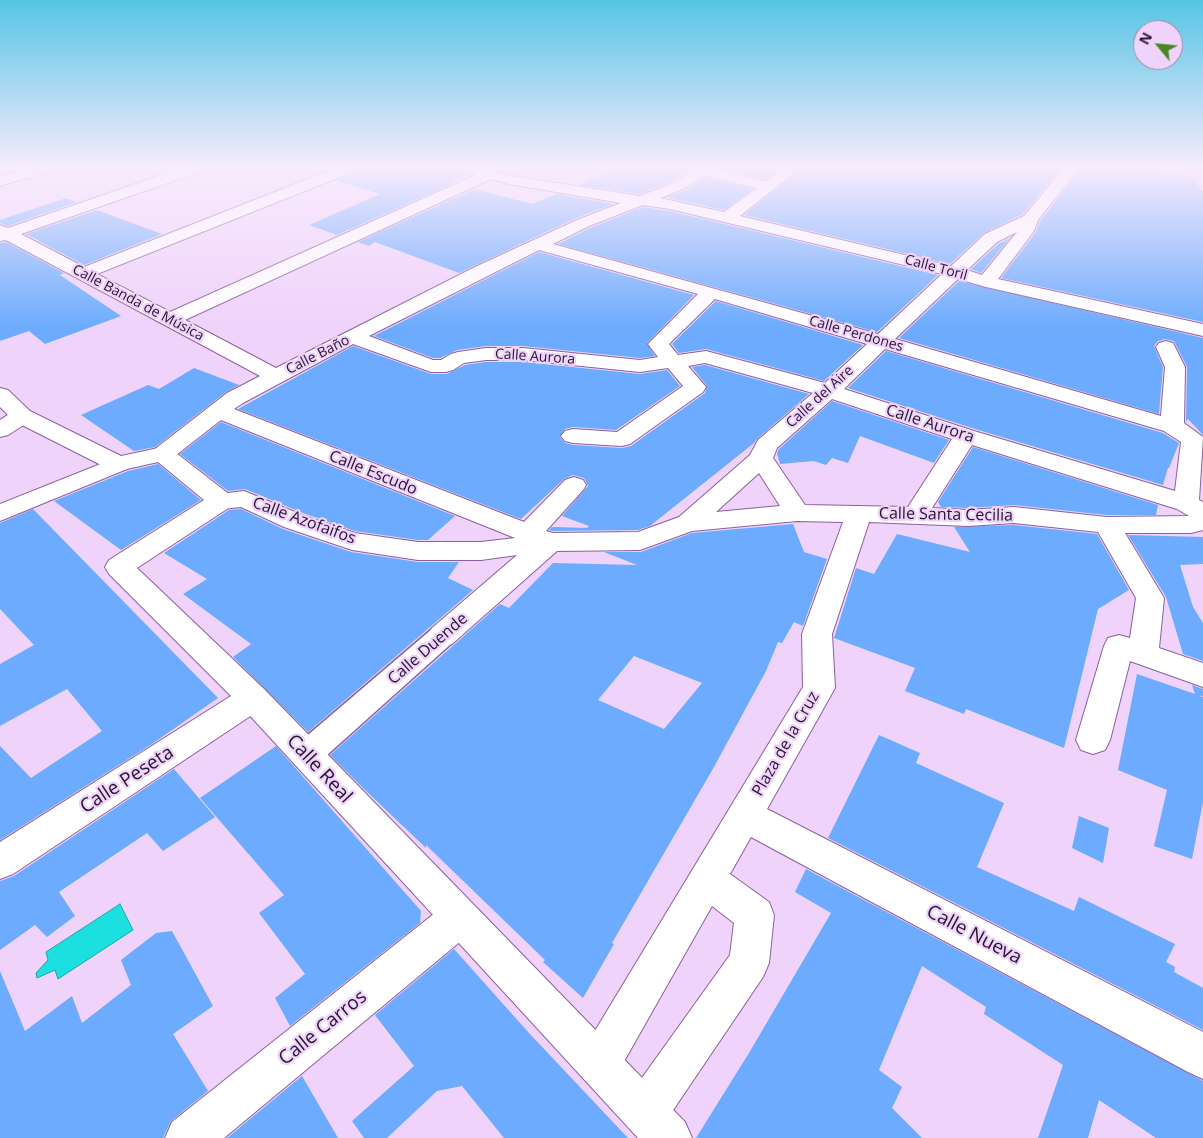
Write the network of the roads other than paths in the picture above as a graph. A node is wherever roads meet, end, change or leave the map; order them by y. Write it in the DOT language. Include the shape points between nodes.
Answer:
graph roads {
  1 [pos="38,221"];
  2 [pos="216,221"];
  3 [pos="387,221"];
  4 [pos="588,221"];
  5 [pos="745,221"];
  6 [pos="1026,221"];
  7 [pos="1029,221"];
  8 [pos="2,233"];
  9 [pos="539,245"];
  10 [pos="954,272"];
  11 [pos="82,274"];
  12 [pos="986,282"];
  13 [pos="711,292"];
  14 [pos="169,320"];
  15 [pos="374,326"];
  16 [pos="1203,330"];
  17 [pos="352,337"];
  18 [pos="880,341"];
  19 [pos="1166,347"];
  20 [pos="458,358"];
  21 [pos="672,362"];
  22 [pos="276,376"];
  23 [pos="829,391"];
  24 [pos="0,395"];
  25 [pos="218,411"];
  26 [pos="22,416"];
  27 [pos="1172,426"];
  28 [pos="0,430"];
  29 [pos="573,436"];
  30 [pos="966,436"];
  31 [pos="163,454"];
  32 [pos="761,458"];
  33 [pos="118,464"];
  34 [pos="574,485"];
  35 [pos="221,501"];
  36 [pos="1197,512"];
  37 [pos="0,513"];
  38 [pos="797,513"];
  39 [pos="858,514"];
  40 [pos="915,515"];
  41 [pos="688,523"];
  42 [pos="1107,525"];
  43 [pos="539,538"];
  44 [pos="442,636"];
  45 [pos="1143,654"];
  46 [pos="1203,675"];
  47 [pos="253,698"];
  48 [pos="1093,740"];
  49 [pos="306,755"];
  50 [pos="744,815"];
  51 [pos="0,862"];
  52 [pos="707,880"];
  53 [pos="459,918"];
  54 [pos="1203,1057"];
  55 [pos="599,1064"];
  56 [pos="657,1125"];
  57 [pos="188,1138"];
  1 -- 8 [label="street"];
  2 -- 11 [label="street"];
  3 -- 14 [label="street"];
  4 -- 9 [label="street, Calle Baño"];
  5 -- 10 [label="street, Calle Toril"];
  6 -- 10 [label="street, Calle del Aire" via="991,238"];
  7 -- 12 [label="street" via="1026,231"];
  8 -- 11 [label="street, Calle Banda de Música"];
  9 -- 13 [label="street, Calle Perdones"];
  9 -- 15 [label="street, Calle Baño"];
  10 -- 12 [label="street, Calle Toril"];
  10 -- 18 [label="street, Calle del Aire"];
  11 -- 14 [label="street, Calle Banda de Música"];
  12 -- 16 [label="street, Calle Toril"];
  13 -- 18 [label="street, Calle Perdones"];
  13 -- 21 [label="street" via="658,344"];
  14 -- 22 [label="street, Calle Banda de Música"];
  15 -- 17 [label="street, Calle Baño"];
  15 -- 20 [label="street" via="452,353"];
  17 -- 20 [label="street, Calle Aurora" via="431,366 446,366"];
  17 -- 22 [label="street, Calle Baño"];
  18 -- 23 [label="street, Calle del Aire"];
  18 -- 27 [label="street, Calle Perdones"];
  19 -- 27 [label="street" via="1174,367"];
  20 -- 21 [label="street, Calle Aurora" via="523,354 640,366"];
  21 -- 23 [label="street, Calle Aurora" via="706,357"];
  21 -- 29 [label="street" via="695,387 622,439"];
  22 -- 25 [label="street, Calle Baño"];
  23 -- 30 [label="street, Calle Aurora"];
  23 -- 32 [label="street, Calle del Aire" via="766,445"];
  24 -- 26 [label="street"];
  25 -- 31 [label="street, Calle Baño"];
  25 -- 43 [label="street, Calle Escudo"];
  26 -- 28 [label="street"];
  26 -- 33 [label="street"];
  27 -- 36 [label="street, Calle Perdones" via="1193,439"];
  30 -- 36 [label="street, Calle Aurora"];
  30 -- 40 [label="street"];
  31 -- 33 [label="street, Calle Baño"];
  31 -- 35 [label="street"];
  32 -- 38 [label="street"];
  32 -- 41 [label="street, Calle del Aire"];
  33 -- 37 [label="street, Calle Baño"];
  34 -- 43 [label="street"];
  35 -- 43 [label="street, Calle Azofaifos" via="244,499 293,521 352,541 418,551 480,551"];
  35 -- 47 [label="street, Calle Real" via="119,567"];
  36 -- 42 [label="street, Calle Santa Cecilia" via="1191,525"];
  38 -- 39 [label="street, Calle Santa Cecilia"];
  38 -- 41 [label="street, Calle Santa Cecilia"];
  39 -- 40 [label="street, Calle Santa Cecilia"];
  39 -- 50 [label="street, Plaza de la Cruz" via="817,634 819,688"];
  40 -- 42 [label="street, Calle Santa Cecilia" via="968,518 1014,515"];
  41 -- 43 [label="street, Calle Escudo" via="640,541"];
  42 -- 45 [label="street" via="1150,598"];
  43 -- 44 [label="street, Calle Duende"];
  44 -- 49 [label="street, Calle Duende"];
  45 -- 46 [label="street"];
  45 -- 48 [label="street" via="1119,646"];
  47 -- 49 [label="street, Calle Real"];
  47 -- 51 [label="street, Calle Peseta"];
  49 -- 53 [label="street, Calle Real"];
  50 -- 52 [label="street, Plaza de la Cruz"];
  50 -- 54 [label="street, Calle Nueva"];
  52 -- 55 [label="street, Plaza de la Cruz"];
  52 -- 56 [label="street" via="755,916 749,963"];
  53 -- 55 [label="street, Calle Real"];
  53 -- 57 [label="street, Calle Carros"];
  55 -- 56 [label="street, Calle Real"];
}
